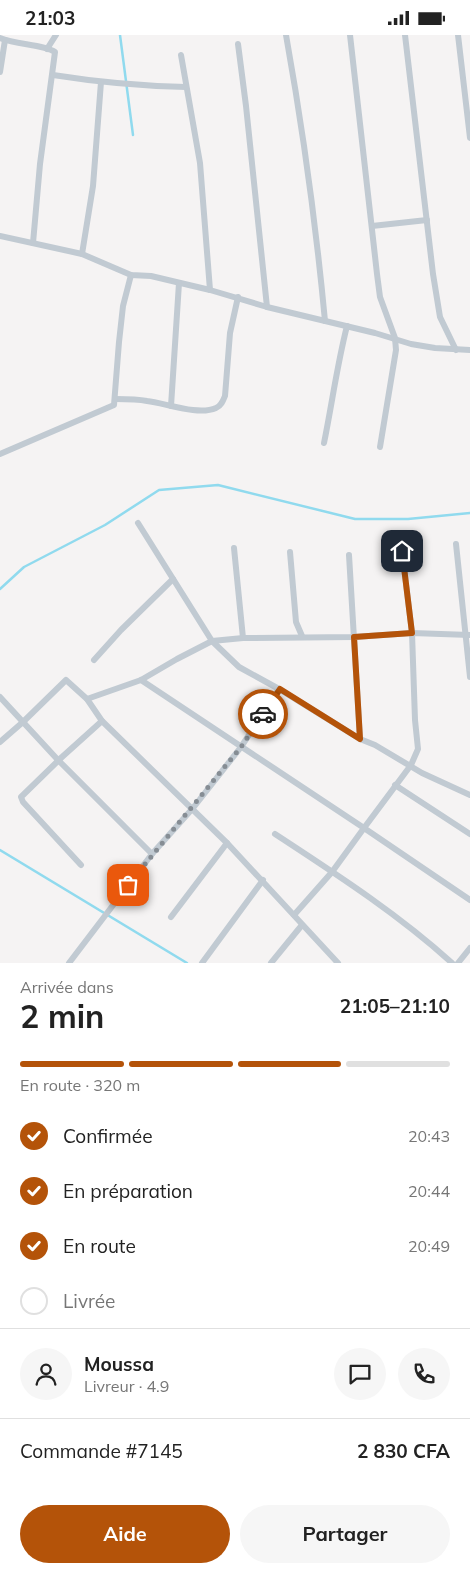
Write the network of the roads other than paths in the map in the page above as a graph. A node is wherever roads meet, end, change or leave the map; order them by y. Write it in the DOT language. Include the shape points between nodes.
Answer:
graph roads {
  1 [pos="56,35"];
  2 [pos="286,35"];
  3 [pos="350,35"];
  4 [pos="405,35"];
  5 [pos="458,35"];
  6 [pos="2,39"];
  7 [pos="238,44"];
  8 [pos="47,49"];
  9 [pos="181,55"];
  10 [pos="0,72"];
  11 [pos="52,75"];
  12 [pos="101,82"];
  13 [pos="186,87"];
  14 [pos="470,138"];
  15 [pos="427,220"];
  16 [pos="372,225"];
  17 [pos="0,236"];
  18 [pos="33,243"];
  19 [pos="82,254"];
  20 [pos="131,275"];
  21 [pos="179,283"];
  22 [pos="210,290"];
  23 [pos="238,297"];
  24 [pos="268,307"];
  25 [pos="325,321"];
  26 [pos="347,326"];
  27 [pos="395,339"];
  28 [pos="456,350"];
  29 [pos="470,350"];
  30 [pos="116,399"];
  31 [pos="171,406"];
  32 [pos="324,443"];
  33 [pos="380,447"];
  34 [pos="0,453"];
  35 [pos="138,523"];
  36 [pos="456,544"];
  37 [pos="234,547"];
  38 [pos="402,551"];
  39 [pos="290,552"];
  40 [pos="350,555"];
  41 [pos="173,579"];
  42 [pos="412,633"];
  43 [pos="468,635"];
  44 [pos="302,636"];
  45 [pos="354,637"];
  46 [pos="243,638"];
  47 [pos="212,641"];
  48 [pos="94,660"];
  49 [pos="470,677"];
  50 [pos="142,680"];
  51 [pos="280,689"];
  52 [pos="0,697"];
  53 [pos="87,699"];
  54 [pos="102,721"];
  55 [pos="23,722"];
  56 [pos="360,739"];
  57 [pos="0,742"];
  58 [pos="241,747"];
  59 [pos="58,760"];
  60 [pos="411,765"];
  61 [pos="395,785"];
  62 [pos="470,795"];
  63 [pos="193,808"];
  64 [pos="364,828"];
  65 [pos="275,834"];
  66 [pos="470,834"];
  67 [pos="227,843"];
  68 [pos="152,855"];
  69 [pos="81,865"];
  70 [pos="332,872"];
  71 [pos="263,880"];
  72 [pos="470,900"];
  73 [pos="294,915"];
  74 [pos="171,917"];
  75 [pos="302,925"];
  76 [pos="470,947"];
  77 [pos="69,963"];
  78 [pos="202,963"];
  79 [pos="271,963"];
  80 [pos="338,963"];
  81 [pos="452,963"];
  82 [pos="458,963"];
  1 -- 8 [label="street"];
  2 -- 25 [label="street" via="317,235"];
  3 -- 16 [label="street"];
  4 -- 15 [label="street"];
  5 -- 14 [label="street"];
  6 -- 8 [label="street"];
  6 -- 10 [label="street"];
  7 -- 24 [label="street"];
  8 -- 11 [label="street" via="55,52"];
  9 -- 13 [label="street"];
  11 -- 12 [label="street"];
  11 -- 18 [label="street"];
  12 -- 13 [label="street"];
  12 -- 19 [label="street" via="96,166"];
  13 -- 22 [label="street" via="200,163"];
  15 -- 16 [label="street"];
  15 -- 28 [label="street" via="440,317"];
  16 -- 27 [label="street" via="380,297"];
  17 -- 18 [label="street"];
  18 -- 19 [label="street"];
  19 -- 20 [label="street"];
  20 -- 21 [label="street"];
  20 -- 30 [label="street" via="123,306"];
  21 -- 22 [label="street"];
  21 -- 31 [label="street"];
  22 -- 23 [label="street"];
  23 -- 24 [label="street"];
  23 -- 31 [label="street" via="230,333 225,396 221,404 203,410"];
  24 -- 25 [label="street"];
  25 -- 26 [label="street"];
  26 -- 27 [label="street"];
  26 -- 32 [label="street"];
  27 -- 28 [label="street"];
  27 -- 33 [label="street" via="396,350"];
  28 -- 29 [label="street"];
  30 -- 31 [label="street"];
  30 -- 34 [label="street" via="110,407"];
  35 -- 41 [label="street"];
  36 -- 43 [label="street"];
  37 -- 46 [label="street"];
  38 -- 42 [label="street"];
  39 -- 44 [label="street" via="296,622"];
  40 -- 45 [label="street"];
  41 -- 47 [label="street"];
  41 -- 48 [label="street"];
  42 -- 43 [label="street"];
  42 -- 45 [label="street"];
  42 -- 60 [label="street" via="418,749"];
  43 -- 49 [label="street"];
  44 -- 45 [label="street"];
  44 -- 46 [label="street"];
  45 -- 56 [label="street"];
  46 -- 47 [label="street"];
  47 -- 50 [label="street"];
  47 -- 51 [label="street" via="239,667"];
  50 -- 53 [label="street"];
  50 -- 58 [label="street"];
  51 -- 56 [label="street"];
  51 -- 58 [label="street"];
  52 -- 55 [label="street"];
  53 -- 54 [label="street"];
  53 -- 55 [label="street" via="66,680"];
  54 -- 59 [label="street"];
  54 -- 63 [label="street"];
  55 -- 57 [label="street"];
  55 -- 59 [label="street"];
  56 -- 60 [label="street"];
  58 -- 63 [label="street"];
  58 -- 64 [label="street"];
  59 -- 68 [label="street"];
  59 -- 69 [label="street" via="21,797"];
  60 -- 61 [label="street"];
  60 -- 62 [label="street"];
  61 -- 64 [label="street"];
  61 -- 66 [label="street"];
  63 -- 67 [label="street"];
  63 -- 68 [label="street"];
  64 -- 70 [label="street"];
  64 -- 72 [label="street"];
  65 -- 70 [label="street"];
  67 -- 71 [label="street"];
  67 -- 74 [label="street"];
  68 -- 77 [label="street"];
  70 -- 73 [label="street"];
  70 -- 81 [label="street" via="423,936"];
  71 -- 73 [label="street"];
  71 -- 78 [label="street"];
  73 -- 75 [label="street"];
  75 -- 79 [label="street"];
  75 -- 80 [label="street"];
  76 -- 82 [label="street"];
}
